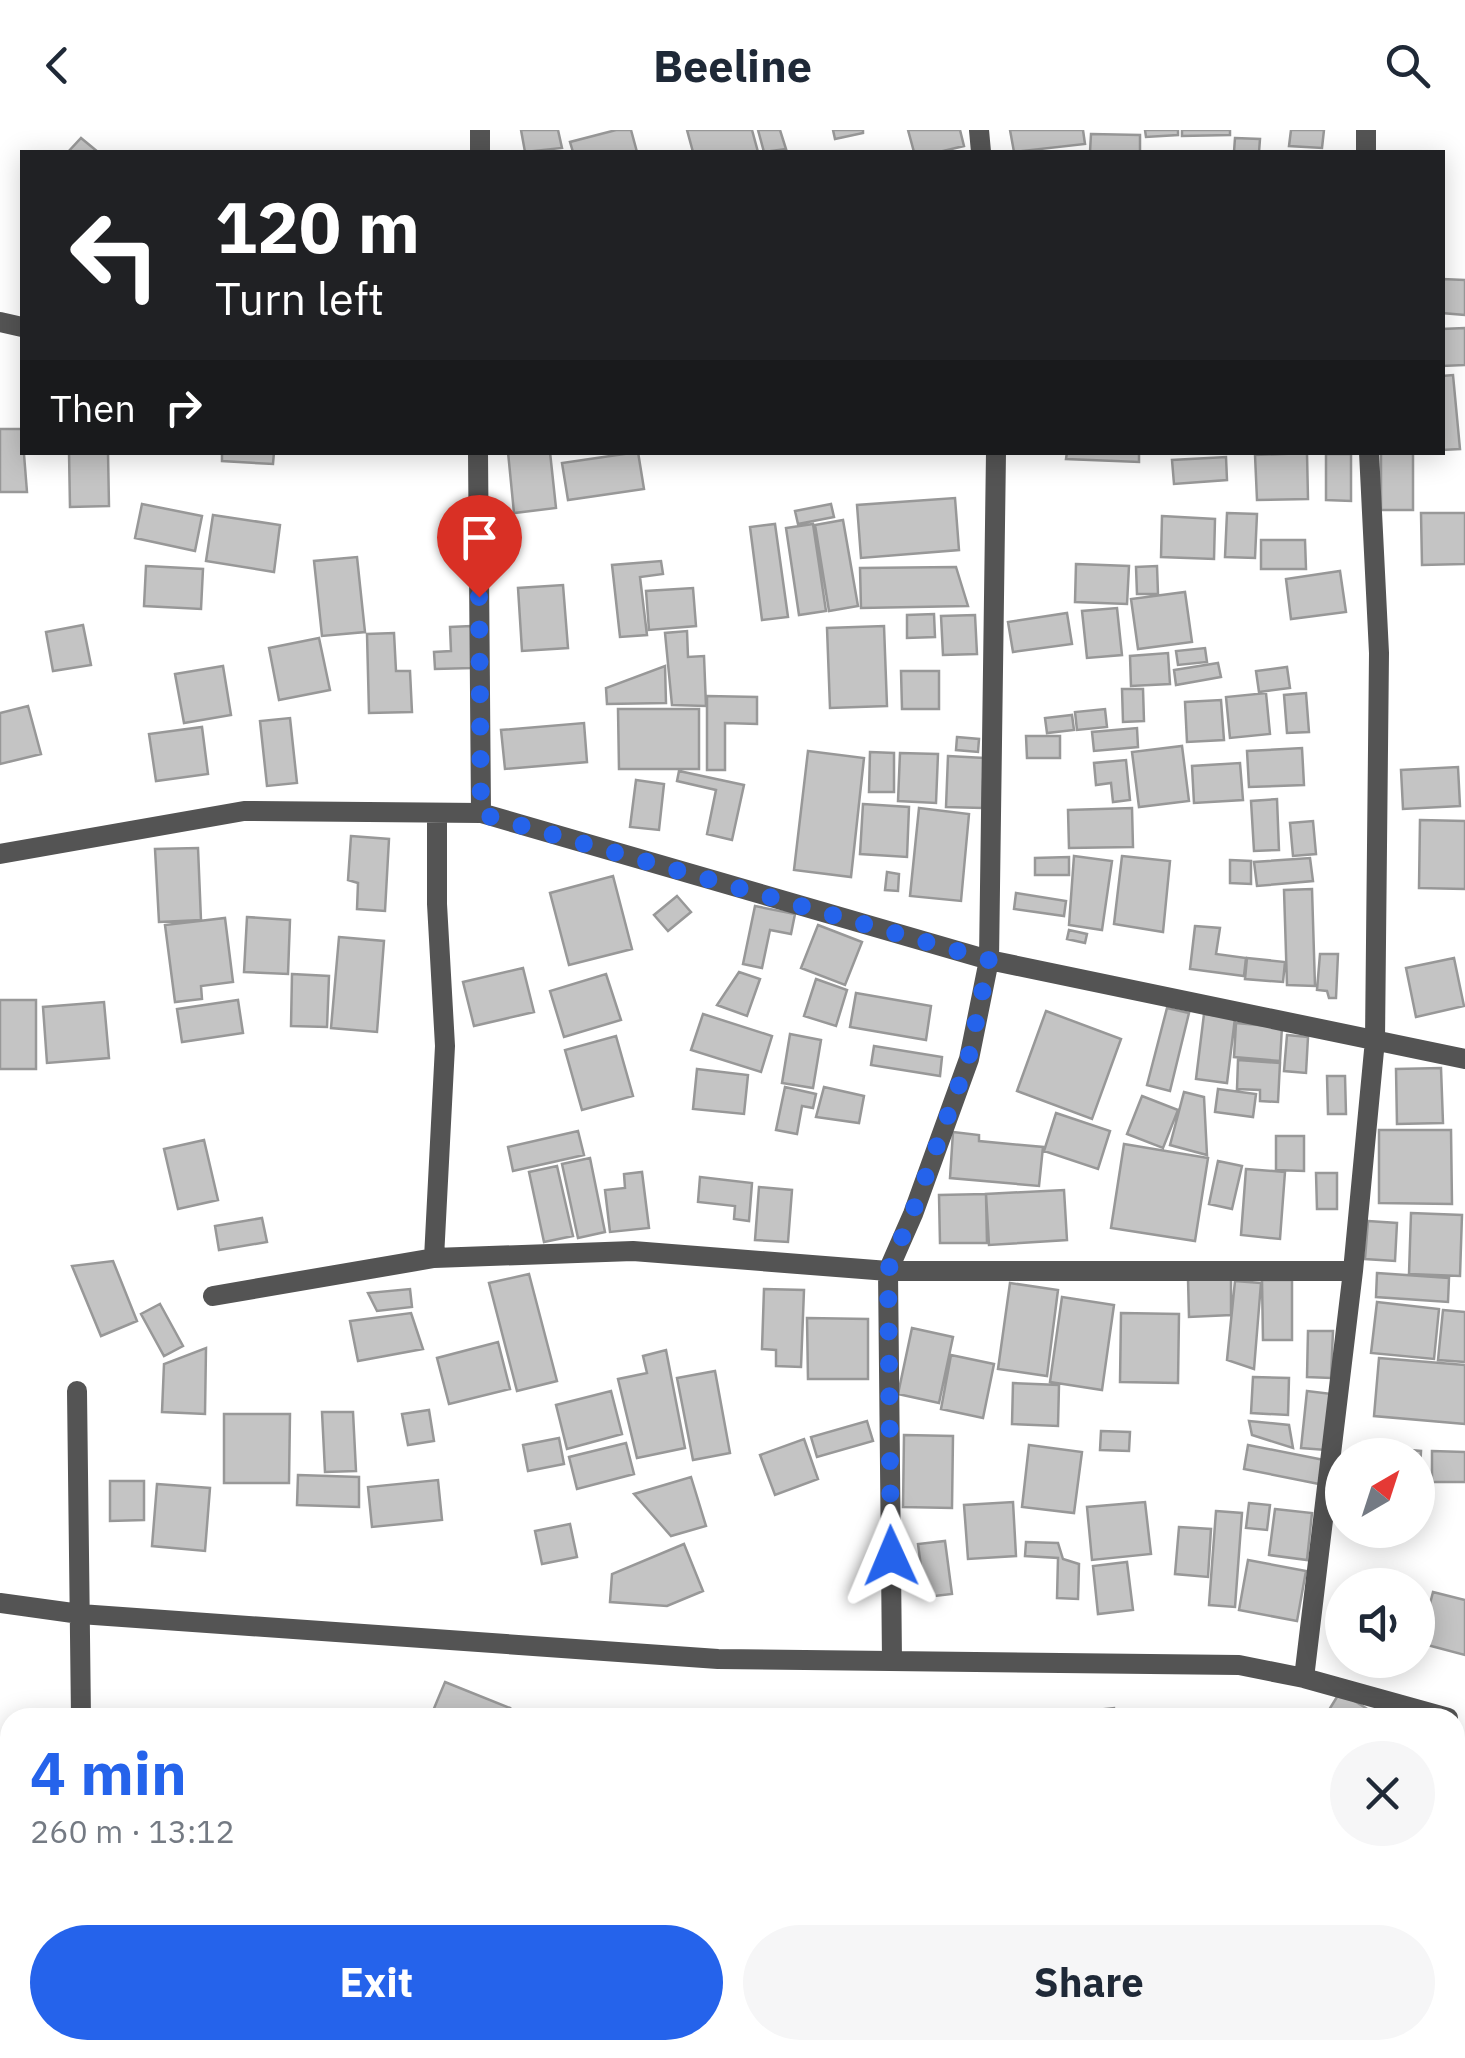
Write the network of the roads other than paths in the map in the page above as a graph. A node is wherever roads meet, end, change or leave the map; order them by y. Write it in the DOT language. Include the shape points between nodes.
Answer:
graph roads {
  1 [pos="478,455"];
  2 [pos="996,455"];
  3 [pos="1369,455"];
  4 [pos="437,813"];
  5 [pos="481,814"];
  6 [pos="0,854"];
  7 [pos="989,960"];
  8 [pos="1375,1040"];
  9 [pos="1465,1058"];
  10 [pos="434,1258"];
  11 [pos="888,1270"];
  12 [pos="1353,1272"];
  13 [pos="214,1296"];
  14 [pos="77,1391"];
  15 [pos="0,1603"];
  16 [pos="80,1614"];
  17 [pos="892,1661"];
  18 [pos="1304,1678"];
  19 [pos="81,1708"];
  20 [pos="1412,1708"];
  1 -- 5 [label="street"];
  2 -- 7 [label="street"];
  3 -- 8 [label="street" via="1379,652"];
  4 -- 5 [label="street"];
  4 -- 6 [label="street" via="244,811"];
  4 -- 10 [label="street" via="445,1046"];
  5 -- 7 [label="street"];
  7 -- 8 [label="street"];
  7 -- 11 [label="street" via="968,1060"];
  8 -- 9 [label="street"];
  8 -- 12 [label="street"];
  10 -- 11 [label="street" via="633,1250"];
  10 -- 13 [label="street"];
  11 -- 12 [label="street"];
  11 -- 17 [label="street"];
  12 -- 18 [label="street"];
  14 -- 16 [label="street"];
  15 -- 16 [label="street"];
  16 -- 17 [label="street" via="718,1659"];
  16 -- 19 [label="street"];
  17 -- 18 [label="street" via="1239,1665"];
  18 -- 20 [label="street"];
}
